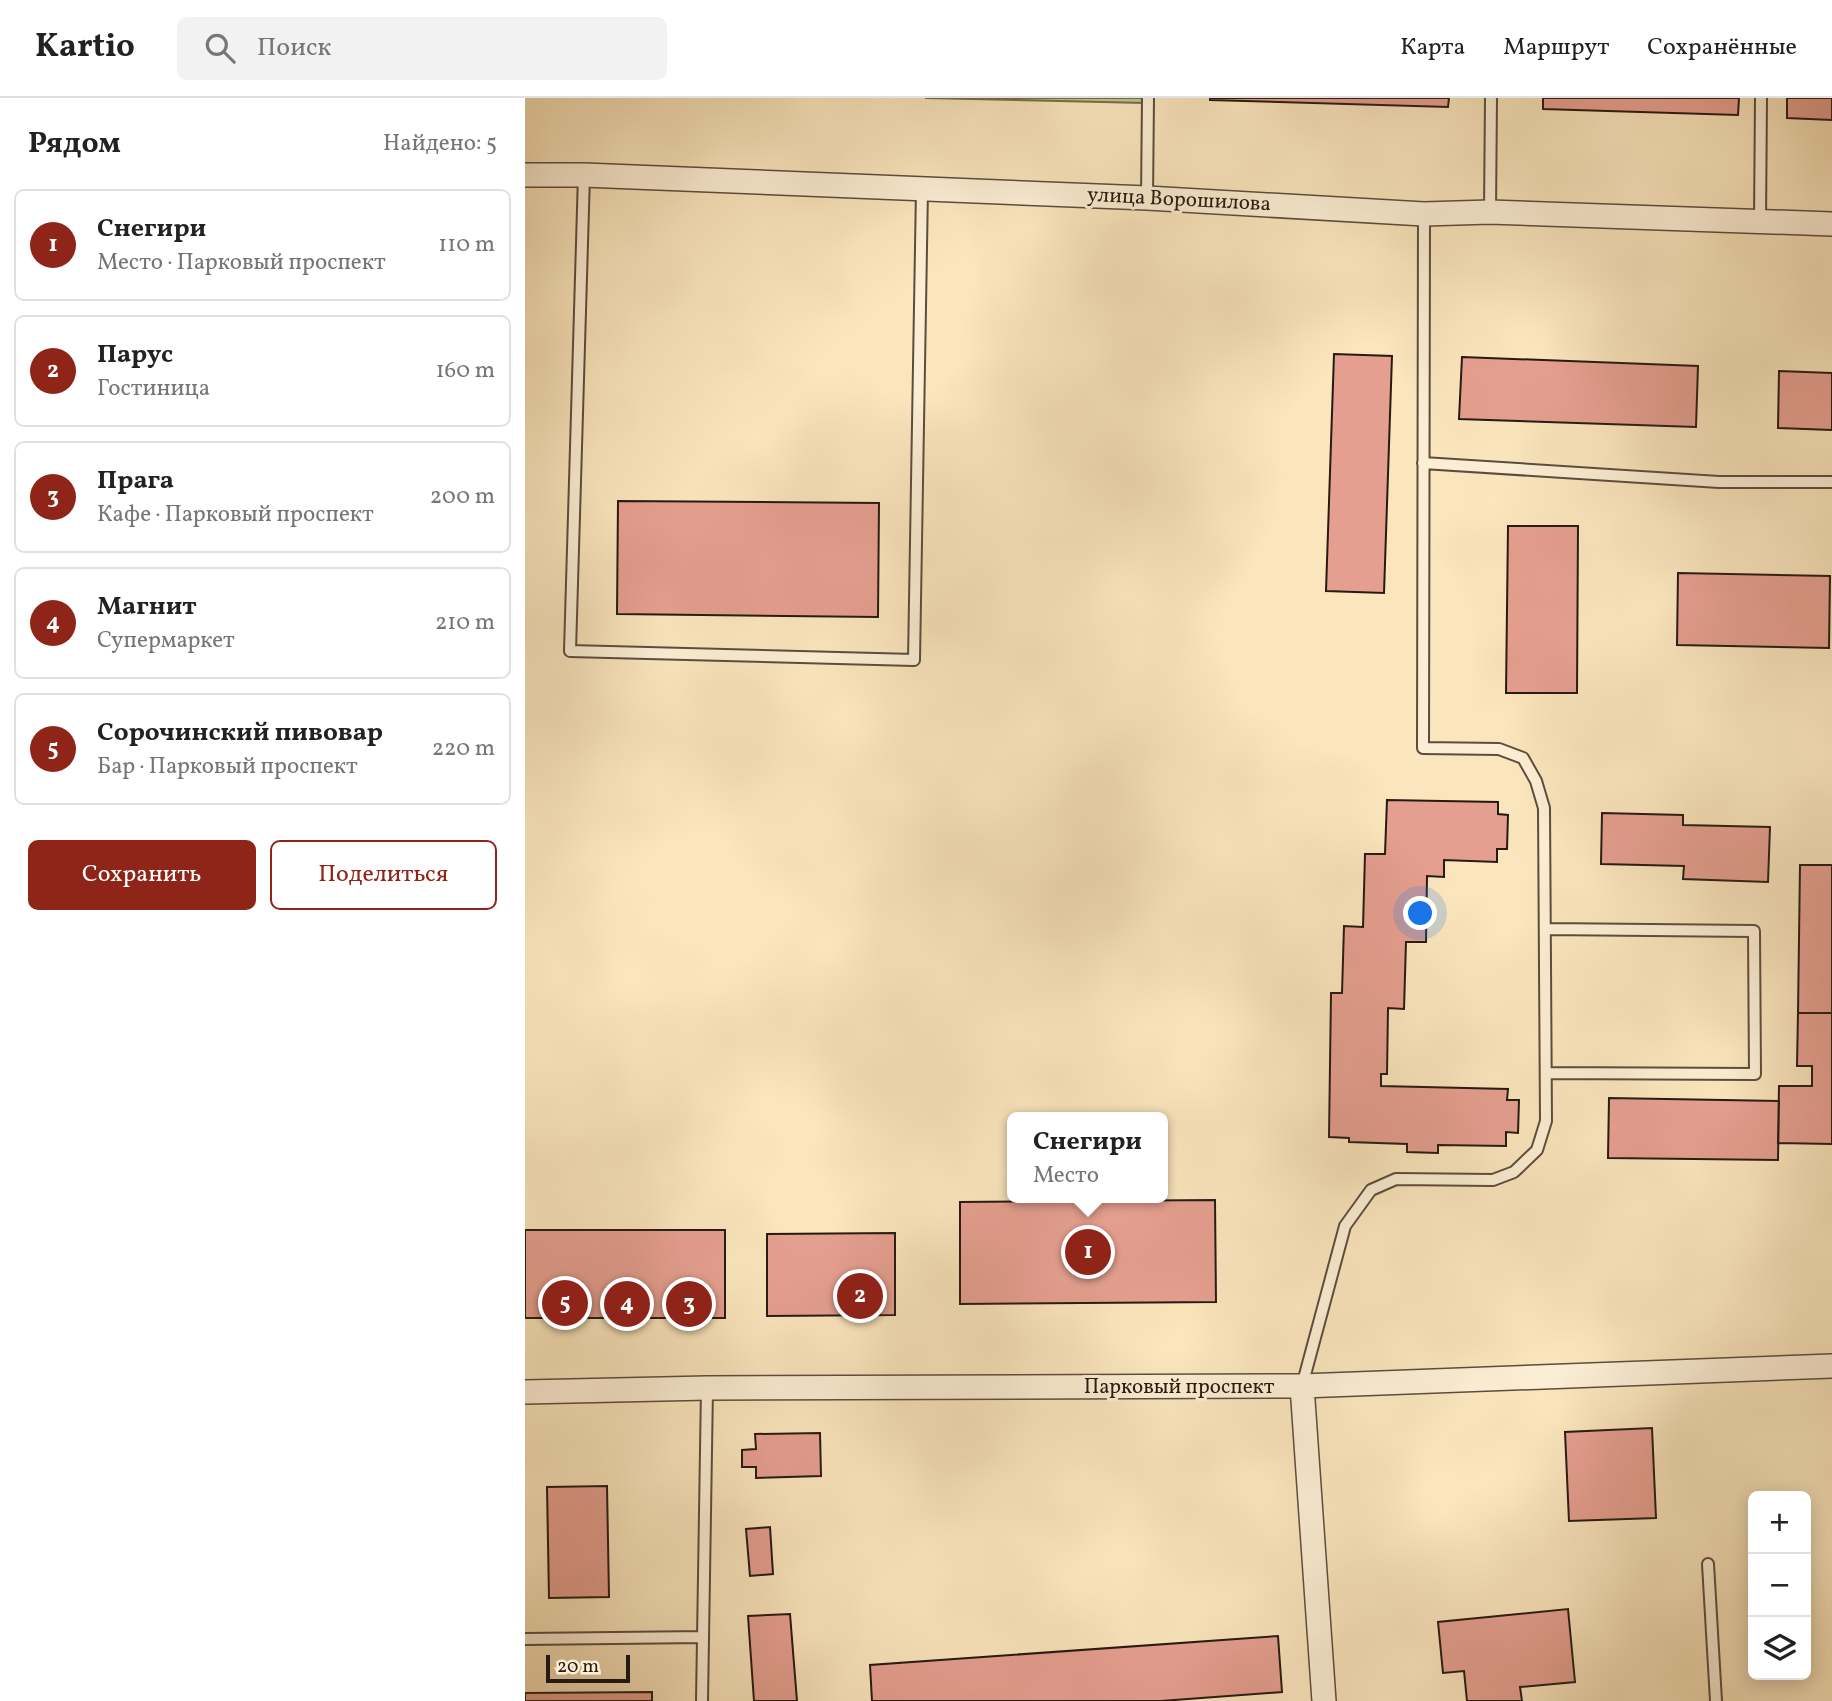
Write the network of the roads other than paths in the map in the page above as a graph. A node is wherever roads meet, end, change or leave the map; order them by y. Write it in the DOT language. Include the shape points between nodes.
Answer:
graph roads {
  1 [pos="1148,98"];
  2 [pos="1491,98"];
  3 [pos="1761,98"];
  4 [pos="525,175"];
  5 [pos="584,175"];
  6 [pos="922,189"];
  7 [pos="1147,198"];
  8 [pos="1490,212"];
  9 [pos="1424,214"];
  10 [pos="1760,222"];
  11 [pos="1832,223"];
  12 [pos="1423,463"];
  13 [pos="1832,482"];
  14 [pos="1546,929"];
  15 [pos="1546,1073"];
  16 [pos="1832,1366"];
  17 [pos="1302,1386"];
  18 [pos="707,1388"];
  19 [pos="525,1392"];
  20 [pos="1708,1564"];
  21 [pos="703,1637"];
  22 [pos="525,1639"];
  23 [pos="702,1701"];
  24 [pos="1324,1701"];
  25 [pos="1716,1701"];
  1 -- 7 [label="lane"];
  2 -- 8 [label="lane"];
  3 -- 10 [label="lane"];
  4 -- 5 [label="street, улица Ворошилова"];
  5 -- 6 [label="street, улица Ворошилова"];
  5 -- 6 [label="lane" via="570,651 914,660"];
  6 -- 7 [label="street, улица Ворошилова"];
  7 -- 9 [label="street, улица Ворошилова"];
  8 -- 9 [label="street, улица Ворошилова"];
  8 -- 10 [label="street, улица Ворошилова"];
  9 -- 12 [label="lane"];
  10 -- 11 [label="street, улица Ворошилова"];
  12 -- 13 [label="lane" via="1719,482"];
  12 -- 14 [label="lane" via="1423,748 1499,749 1523,758 1544,807"];
  14 -- 15 [label="lane"];
  14 -- 15 [label="lane" via="1754,931 1755,1074"];
  15 -- 17 [label="lane" via="1546,1121 1537,1150 1514,1172 1493,1180 1396,1179 1371,1190 1345,1226"];
  16 -- 17 [label="street, Парковый проспект"];
  17 -- 18 [label="street, Парковый проспект"];
  17 -- 24 [label="street"];
  18 -- 19 [label="street, Парковый проспект"];
  18 -- 21 [label="lane"];
  20 -- 25 [label="lane"];
  21 -- 22 [label="lane"];
  21 -- 23 [label="lane"];
}
